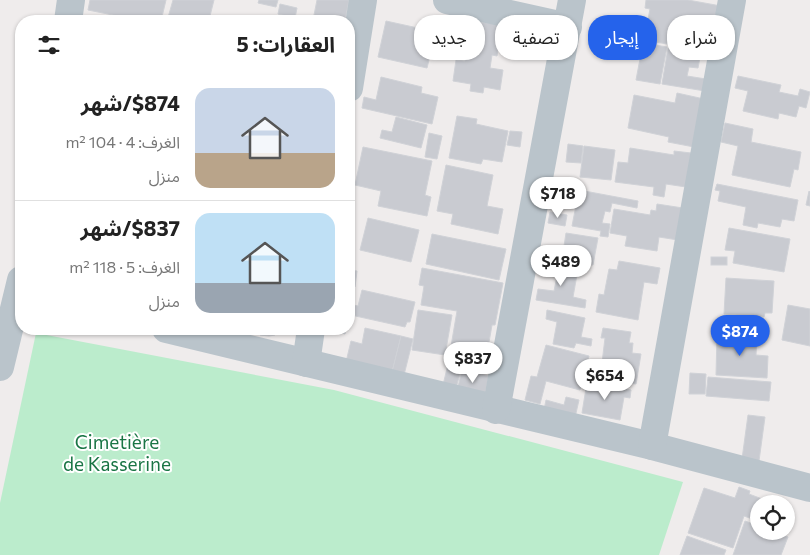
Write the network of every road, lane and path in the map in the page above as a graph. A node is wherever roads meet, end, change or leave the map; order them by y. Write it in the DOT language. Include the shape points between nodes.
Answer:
graph roads {
  1 [pos="71,0"];
  2 [pos="363,0"];
  3 [pos="448,0"];
  4 [pos="572,0"];
  5 [pos="732,0"];
  6 [pos="69,15"];
  7 [pos="515,15"];
  8 [pos="570,15"];
  9 [pos="355,50"];
  10 [pos="562,60"];
  11 [pos="15,311"];
  12 [pos="191,335"];
  13 [pos="310,335"];
  14 [pos="306,363"];
  15 [pos="0,367"];
  16 [pos="496,410"];
  17 [pos="652,446"];
  18 [pos="810,488"];
  1 -- 6 [label="street"];
  2 -- 9 [label="street"];
  3 -- 7 [label="street"];
  4 -- 8 [label="street"];
  5 -- 17 [label="street"];
  10 -- 16 [label="street"];
  11 -- 15 [label="street"];
  12 -- 14 [label="street"];
  13 -- 14 [label="street"];
  14 -- 16 [label="street"];
  16 -- 17 [label="street"];
  17 -- 18 [label="street"];
}
